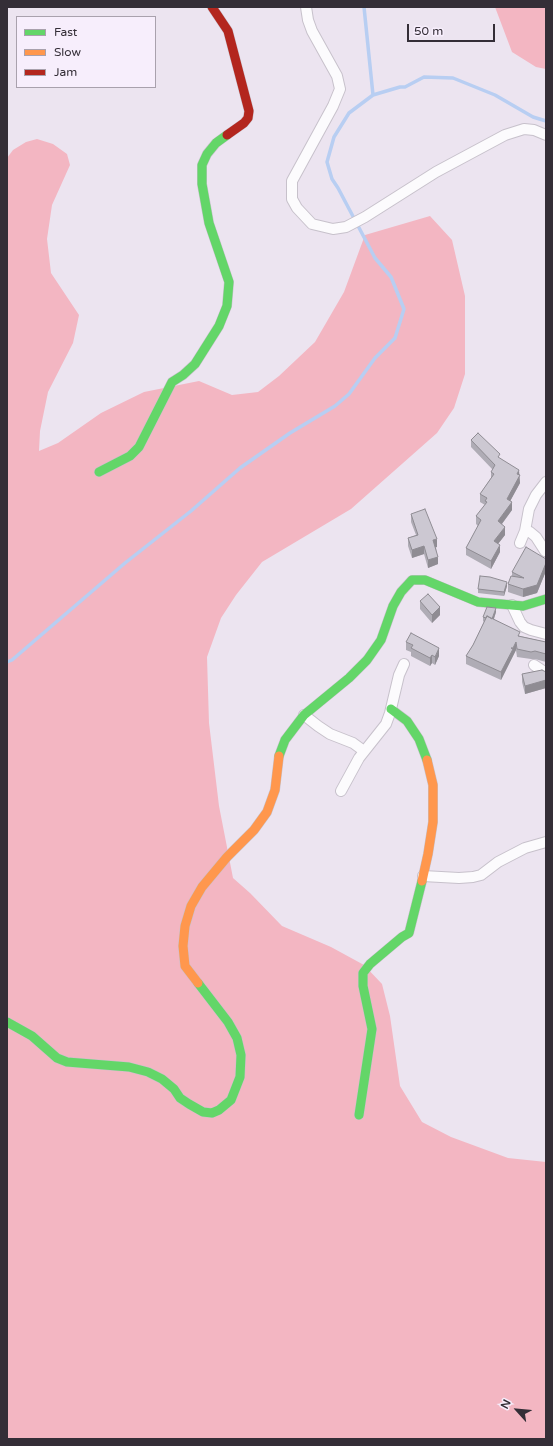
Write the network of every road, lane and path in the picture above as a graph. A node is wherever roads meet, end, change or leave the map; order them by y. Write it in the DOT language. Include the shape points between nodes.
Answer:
graph roads {
  1 [pos="212,7"];
  2 [pos="306,7"];
  3 [pos="546,135"];
  4 [pos="99,472"];
  5 [pos="546,482"];
  6 [pos="525,531"];
  7 [pos="520,543"];
  8 [pos="545,551"];
  9 [pos="546,599"];
  10 [pos="512,605"];
  11 [pos="546,634"];
  12 [pos="404,664"];
  13 [pos="534,665"];
  14 [pos="546,673"];
  15 [pos="391,709"];
  16 [pos="304,715"];
  17 [pos="364,751"];
  18 [pos="341,791"];
  19 [pos="546,842"];
  20 [pos="423,876"];
  21 [pos="7,1022"];
  22 [pos="359,1115"];
  1 -- 4 [label="street" via="228,30 249,111 244,123 216,143 202,165 202,184 209,223 229,282 227,306 219,326 195,364 172,382 140,447 130,456"];
  2 -- 3 [label="street" via="312,31 337,76 340,89 292,181 292,199 312,224 333,229 346,227 436,172 504,135 524,129"];
  5 -- 6 [label="street" via="536,494 529,510"];
  6 -- 7 [label="street"];
  6 -- 8 [label="street" via="536,537"];
  9 -- 10 [label="street" via="523,606"];
  10 -- 11 [label="street" via="524,627"];
  10 -- 16 [label="street" via="478,602 425,580 412,580 393,606 381,640 367,660"];
  12 -- 15 [label="street"];
  13 -- 14 [label="street"];
  15 -- 17 [label="street" via="386,724"];
  15 -- 20 [label="street" via="407,721 419,739 426,755 433,785 433,822"];
  16 -- 17 [label="street" via="324,730"];
  16 -- 21 [label="street" via="280,751 275,790 267,812 202,887 191,906 185,926 183,946 186,966 228,1022 237,1038 242,1056 240,1078 231,1100 218,1110 203,1112 180,1098 162,1079 148,1072 129,1067 67,1062 57,1058 32,1036"];
  17 -- 18 [label="street"];
  19 -- 20 [label="street" via="526,848 473,877"];
  20 -- 22 [label="street" via="409,933 370,964 363,973 362,986 372,1029"];
}
